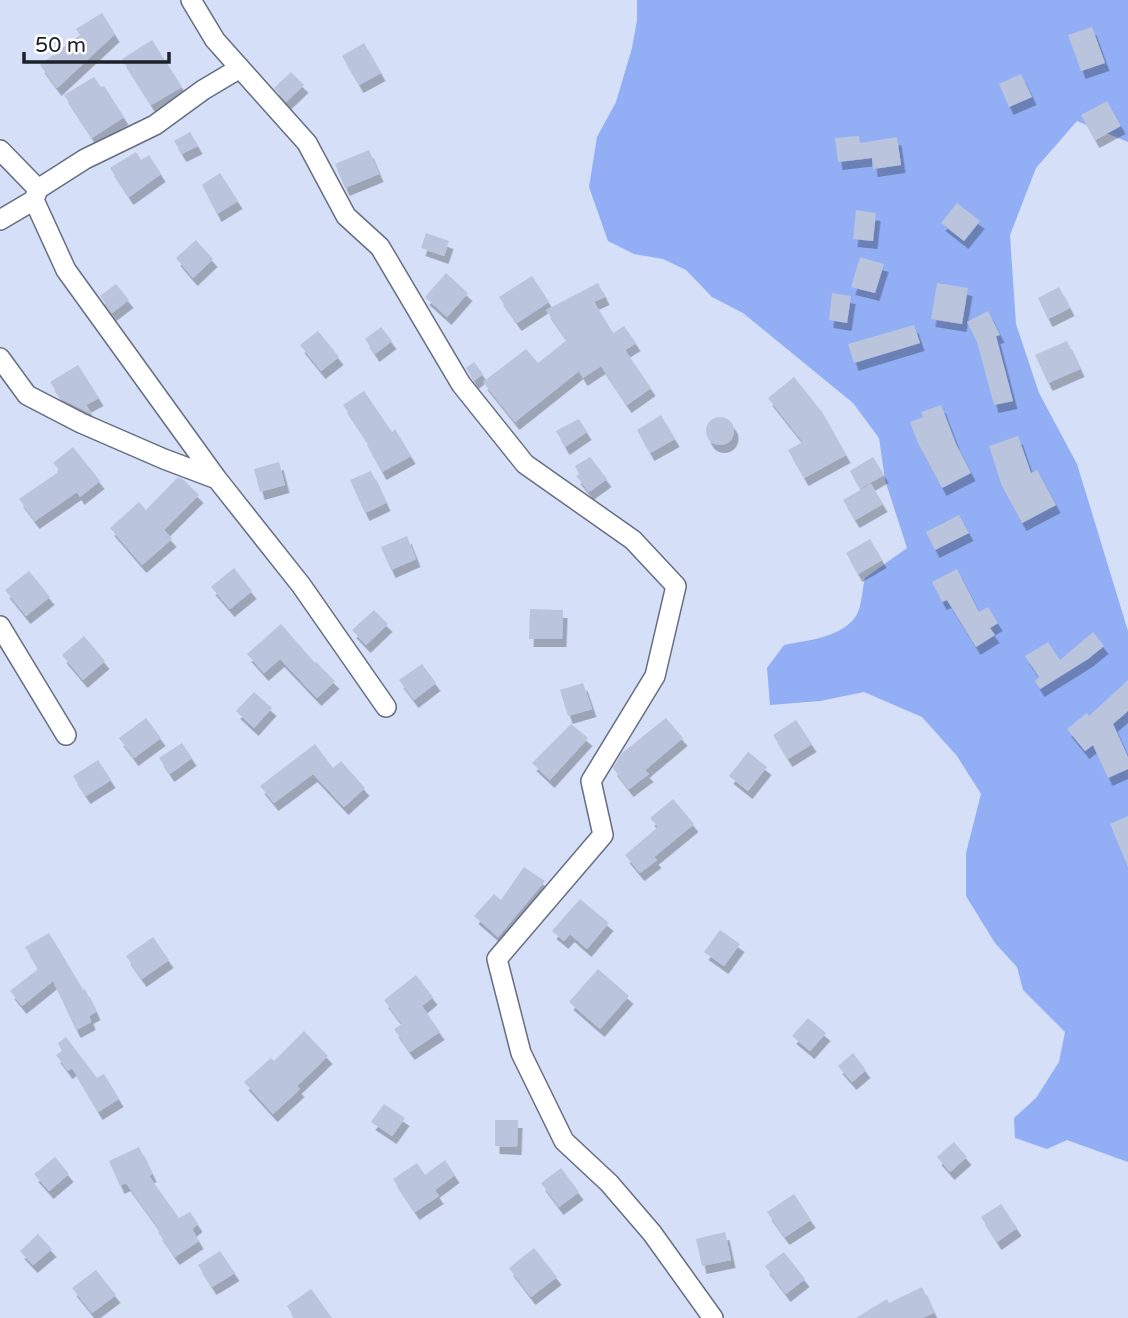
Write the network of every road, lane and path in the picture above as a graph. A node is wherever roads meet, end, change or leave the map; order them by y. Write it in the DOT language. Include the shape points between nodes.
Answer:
graph roads {
  1 [pos="191,0"];
  2 [pos="240,68"];
  3 [pos="0,150"];
  4 [pos="36,194"];
  5 [pos="0,220"];
  6 [pos="0,358"];
  7 [pos="217,478"];
  8 [pos="0,626"];
  9 [pos="386,707"];
  10 [pos="66,735"];
  11 [pos="712,1318"];
  1 -- 2 [label="street" via="215,40"];
  2 -- 4 [label="street" via="155,125 53,178"];
  2 -- 11 [label="street" via="307,143 346,216 380,247 461,384 525,464 633,540 676,586 655,676 591,781 603,835 497,959 521,1053 564,1141 652,1233"];
  3 -- 4 [label="street"];
  4 -- 5 [label="street"];
  4 -- 7 [label="street" via="66,270"];
  6 -- 7 [label="street" via="27,395 93,429"];
  7 -- 9 [label="street" via="301,585"];
  8 -- 10 [label="street"];
}
